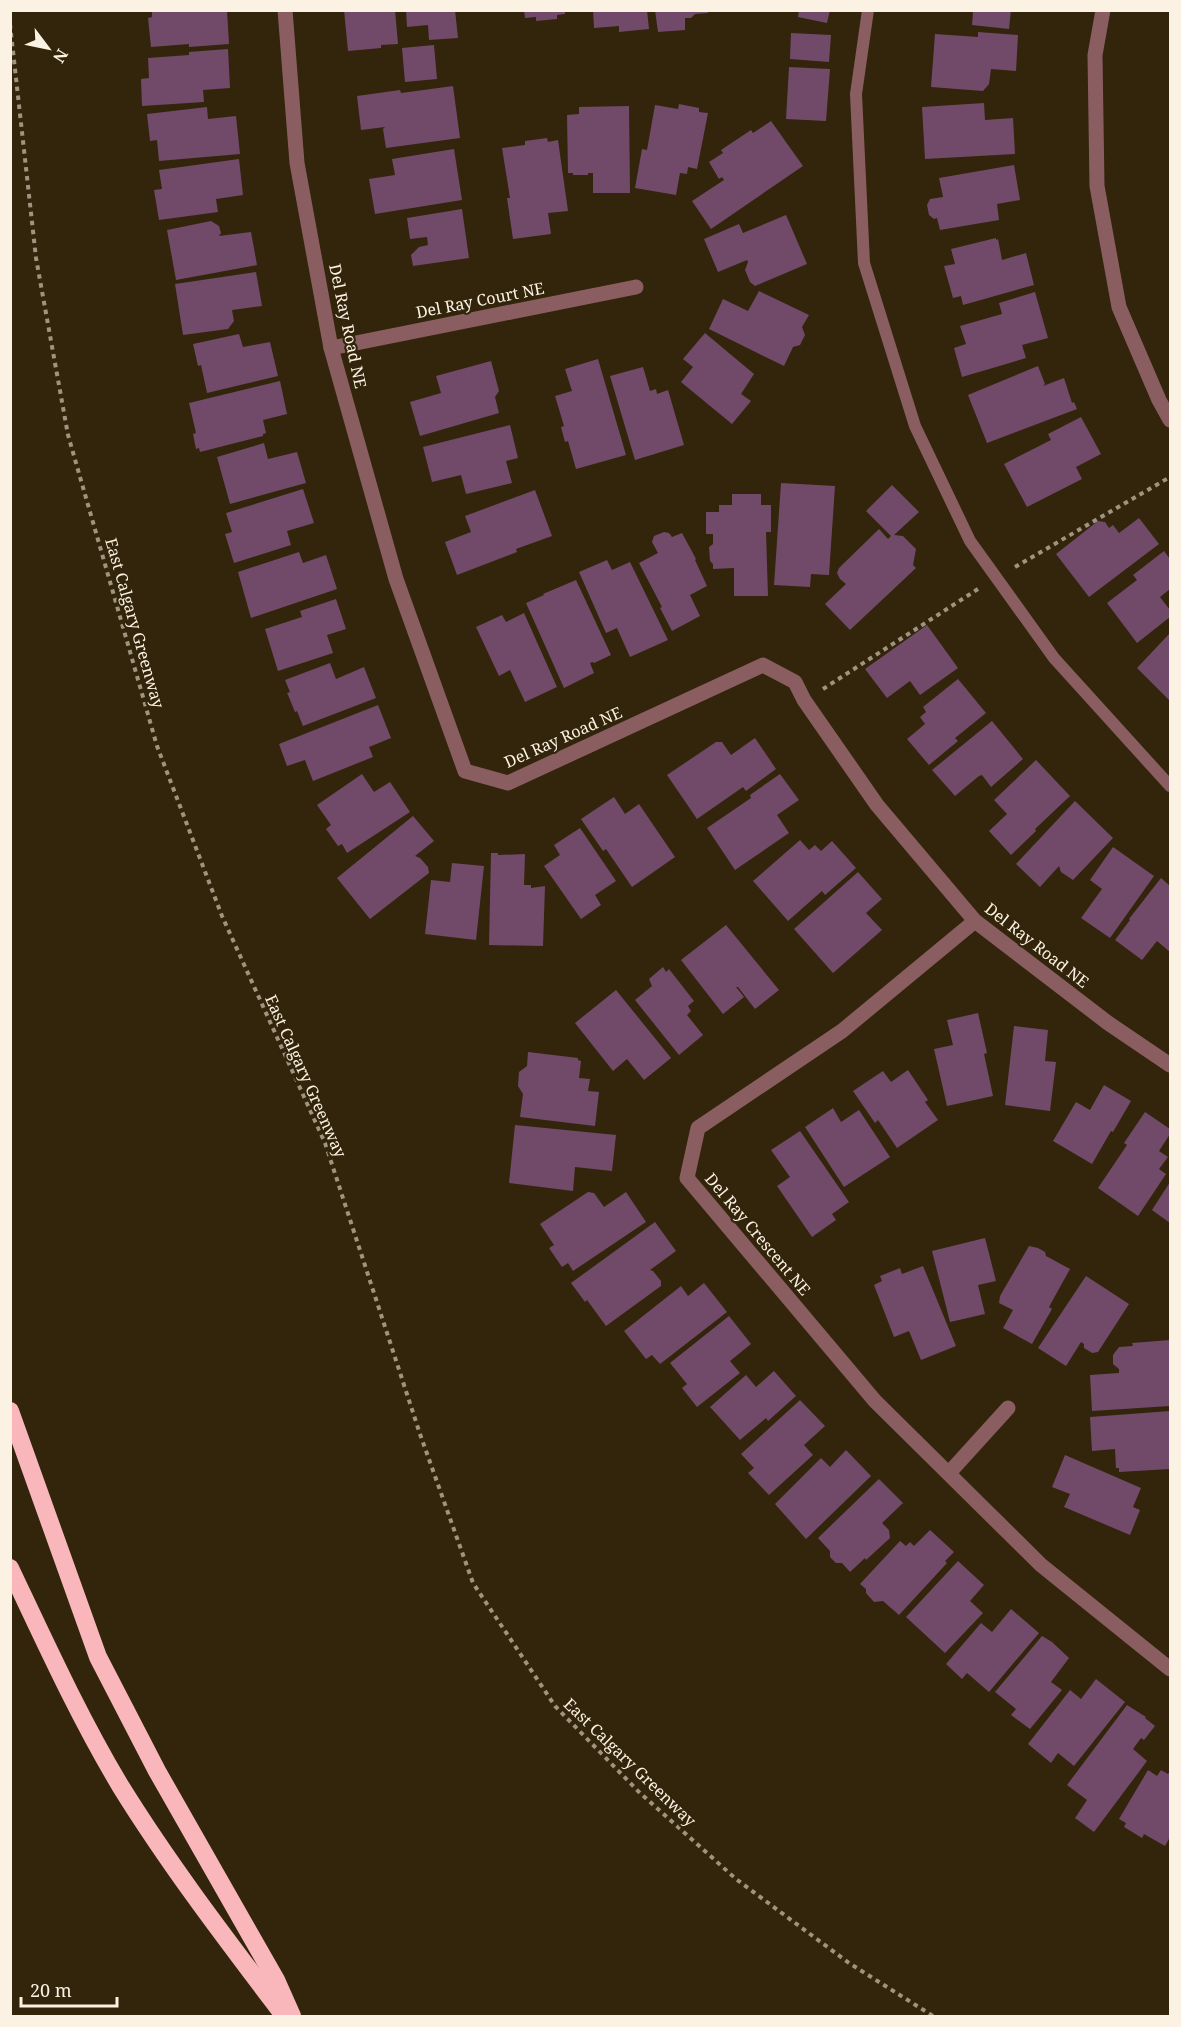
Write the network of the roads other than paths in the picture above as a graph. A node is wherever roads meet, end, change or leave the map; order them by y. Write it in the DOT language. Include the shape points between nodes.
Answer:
graph roads {
  1 [pos="285,10"];
  2 [pos="868,10"];
  3 [pos="1103,10"];
  4 [pos="636,287"];
  5 [pos="331,348"];
  6 [pos="1170,420"];
  7 [pos="1170,786"];
  8 [pos="975,921"];
  9 [pos="1170,1065"];
  10 [pos="1008,1408"];
  11 [pos="10,1411"];
  12 [pos="949,1473"];
  13 [pos="10,1568"];
  14 [pos="1170,1669"];
  15 [pos="285,2016"];
  16 [pos="292,2016"];
  1 -- 5 [label="street, Del Ray Road NE" via="297,164"];
  2 -- 7 [label="lane" via="856,94 864,263 915,426 970,541 1054,658"];
  3 -- 6 [label="street" via="1095,55 1097,186 1119,307"];
  4 -- 5 [label="street, Del Ray Court NE"];
  5 -- 8 [label="street, Del Ray Road NE" via="396,579 465,771 508,783 763,665 795,682 877,805"];
  8 -- 9 [label="street, Del Ray Road NE" via="1108,1023"];
  8 -- 12 [label="street, Del Ray Crescent NE" via="842,1031 698,1128 687,1178 875,1401"];
  10 -- 12 [label="street"];
  11 -- 16 [label="highway" via="98,1657 156,1771 276,1980"];
  12 -- 14 [label="street, Del Ray Crescent NE" via="1041,1565"];
  13 -- 15 [label="highway" via="66,1687 121,1786 168,1860"];
}
